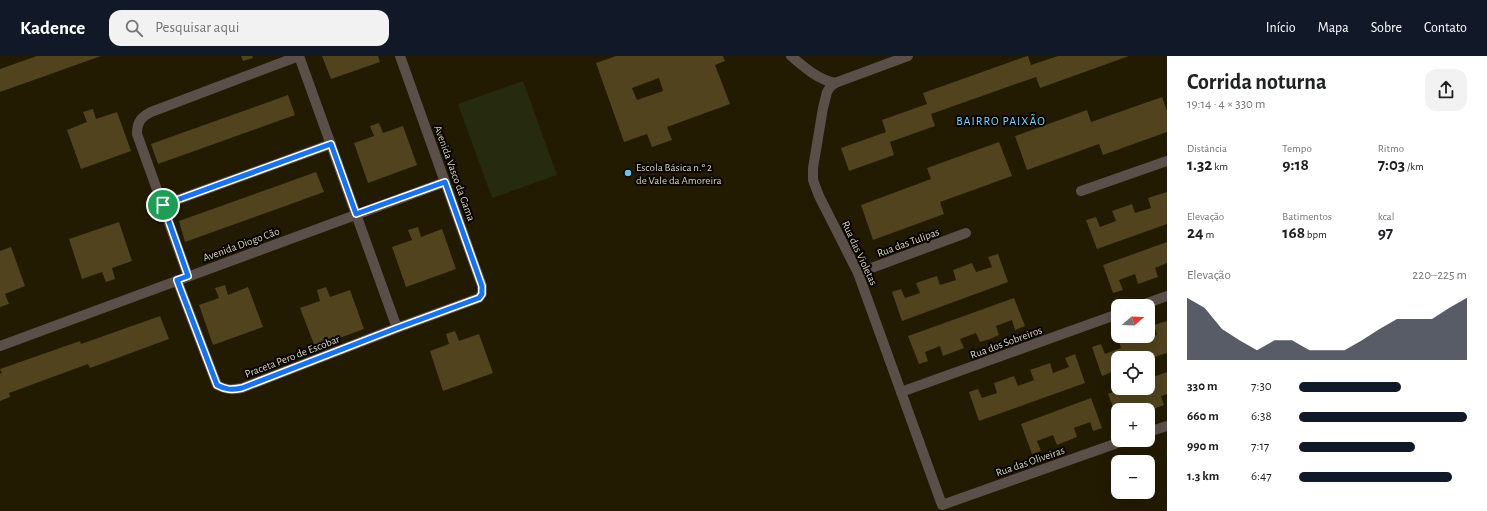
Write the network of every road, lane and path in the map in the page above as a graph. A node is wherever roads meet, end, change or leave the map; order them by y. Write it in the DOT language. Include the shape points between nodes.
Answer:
graph roads {
  1 [pos="299,56"];
  2 [pos="400,56"];
  3 [pos="791,56"];
  4 [pos="908,56"];
  5 [pos="835,83"];
  6 [pos="331,144"];
  7 [pos="1167,161"];
  8 [pos="445,182"];
  9 [pos="1081,191"];
  10 [pos="163,205"];
  11 [pos="356,214"];
  12 [pos="966,233"];
  13 [pos="858,273"];
  14 [pos="188,276"];
  15 [pos="177,280"];
  16 [pos="1167,296"];
  17 [pos="479,298"];
  18 [pos="1155,300"];
  19 [pos="1111,317"];
  20 [pos="397,328"];
  21 [pos="0,346"];
  22 [pos="901,392"];
  23 [pos="1167,426"];
  24 [pos="1155,430"];
  25 [pos="1111,445"];
  26 [pos="942,505"];
  1 -- 6 [label="street"];
  1 -- 10 [label="street" via="140,118 137,134"];
  2 -- 8 [label="street, Avenida Vasco da Gama"];
  3 -- 5 [label="street" via="811,73"];
  4 -- 5 [label="street"];
  5 -- 13 [label="street, Rua das Violetas" via="827,92 823,108 813,180"];
  6 -- 10 [label="street"];
  6 -- 11 [label="street"];
  7 -- 9 [label="street"];
  8 -- 11 [label="street, Avenida Diogo Cão"];
  8 -- 17 [label="street, Avenida Vasco da Gama" via="482,286"];
  10 -- 14 [label="street"];
  11 -- 14 [label="street, Avenida Diogo Cão"];
  11 -- 20 [label="street"];
  12 -- 13 [label="street, Rua das Tulipas"];
  13 -- 22 [label="street, Rua das Violetas"];
  14 -- 15 [label="street, Avenida Diogo Cão"];
  15 -- 20 [label="street, Praceta Pero de Escobar" via="217,385 224,389 242,388"];
  15 -- 21 [label="street, Avenida Diogo Cão"];
  16 -- 18 [label="street"];
  17 -- 20 [label="street, Praceta Pero de Escobar"];
  19 -- 22 [label="street, Rua dos Sobreiros"];
  22 -- 26 [label="street, Rua das Violetas"];
  23 -- 24 [label="street"];
  25 -- 26 [label="street, Rua das Oliveiras"];
}
